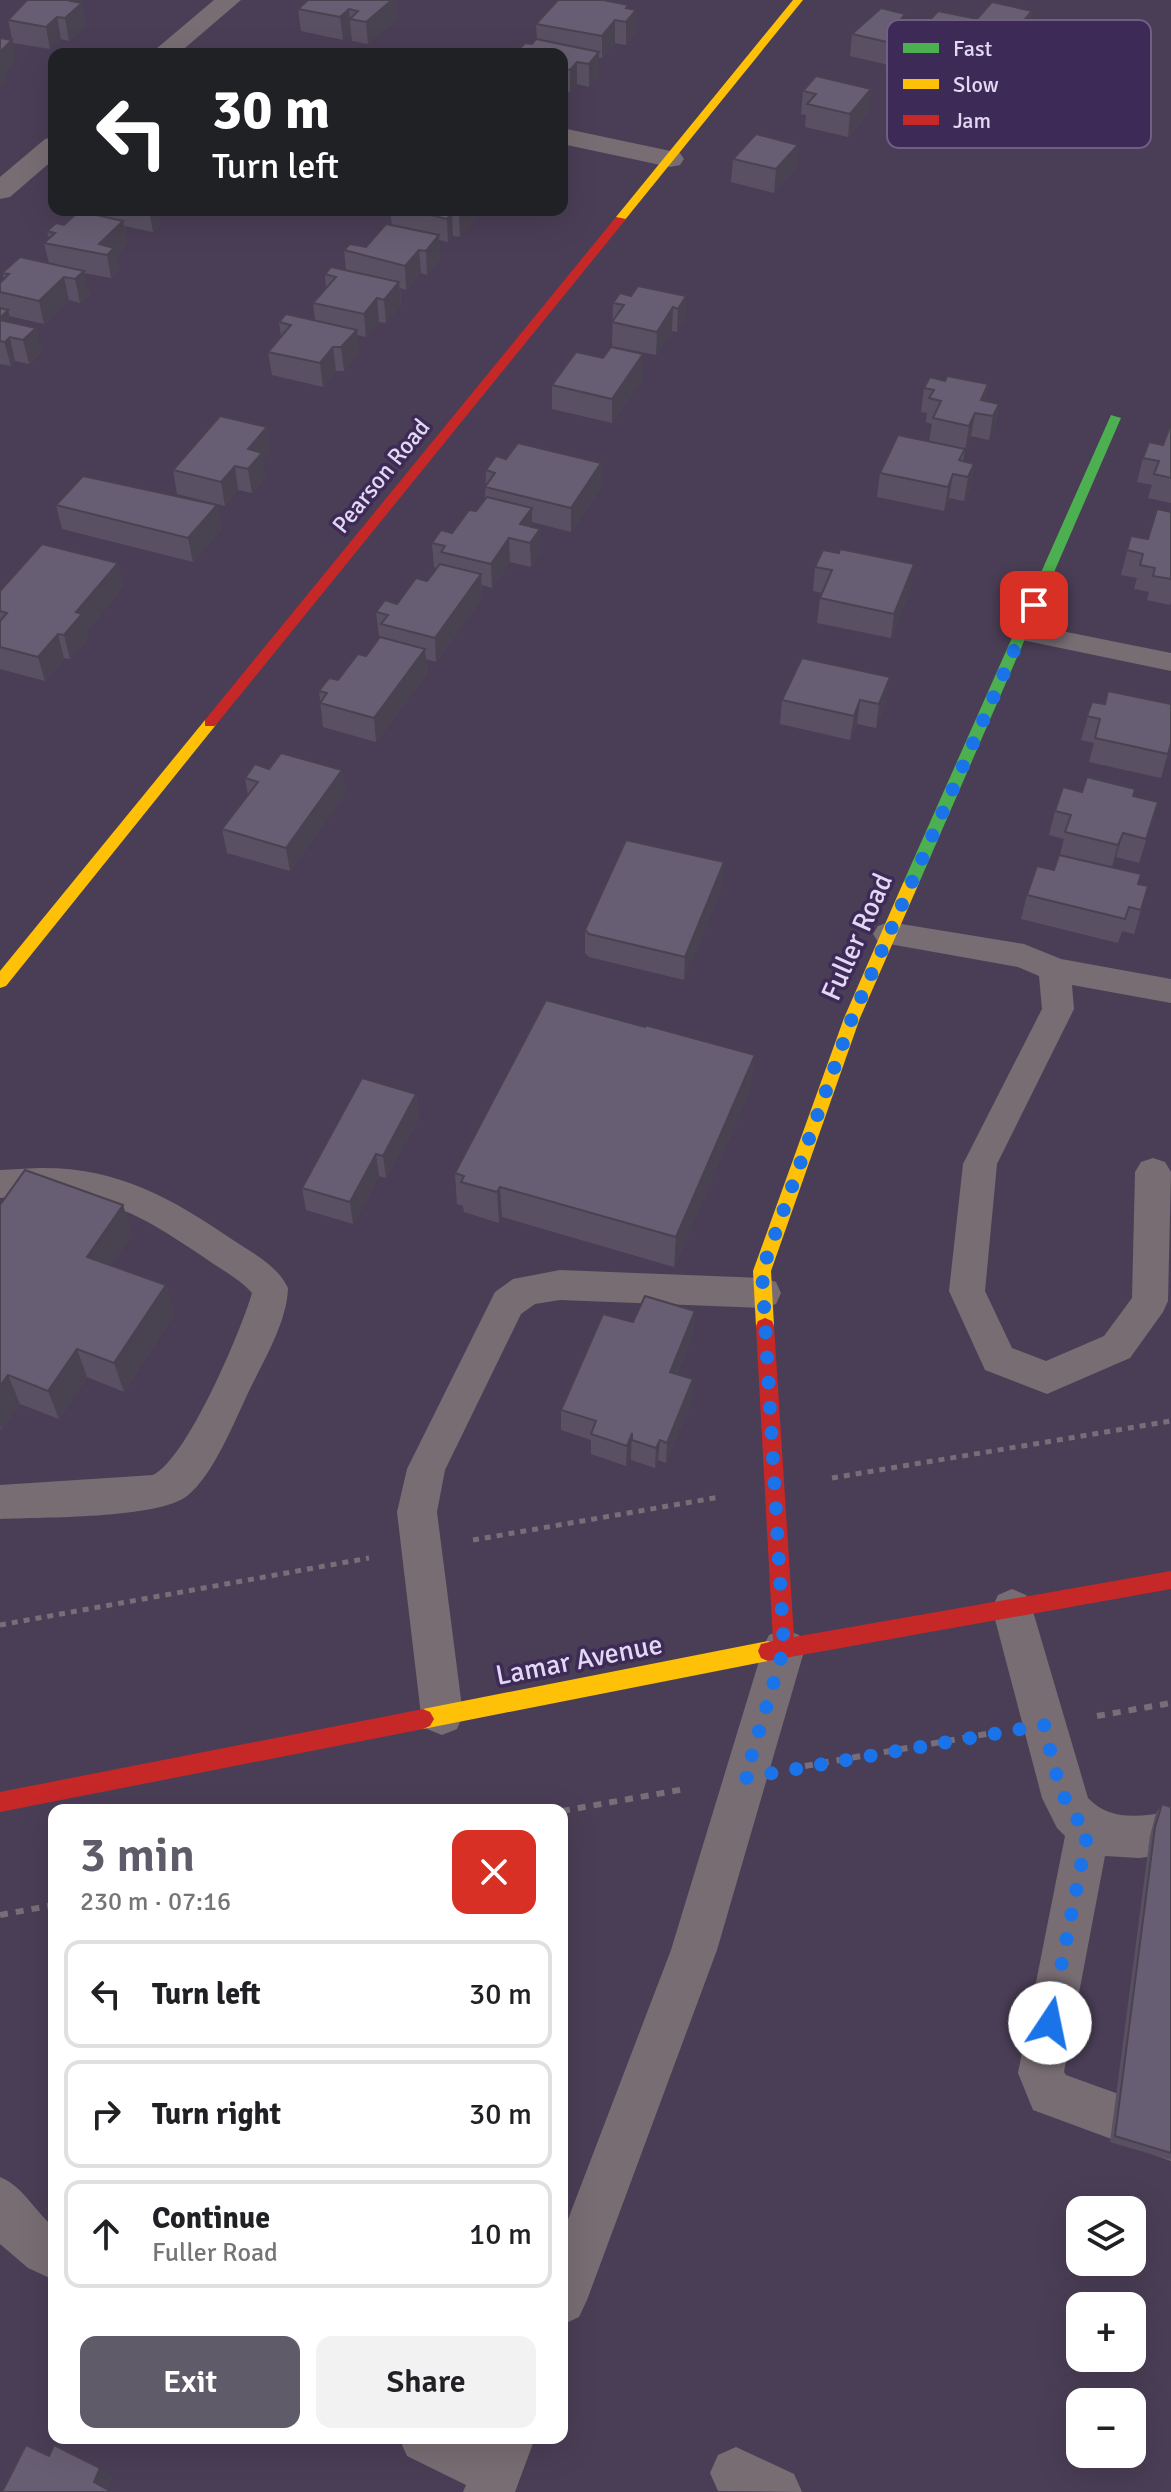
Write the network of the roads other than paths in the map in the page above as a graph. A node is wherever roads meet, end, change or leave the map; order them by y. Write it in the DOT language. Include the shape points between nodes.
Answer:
graph roads {
  1 [pos="229,0"];
  2 [pos="798,0"];
  3 [pos="176,48"];
  4 [pos="568,137"];
  5 [pos="48,148"];
  6 [pos="670,159"];
  7 [pos="12,168"];
  8 [pos="0,191"];
  9 [pos="1115,418"];
  10 [pos="1022,632"];
  11 [pos="1171,662"];
  12 [pos="889,934"];
  13 [pos="1055,970"];
  14 [pos="0,982"];
  15 [pos="1171,991"];
  16 [pos="1153,1172"];
  17 [pos="0,1184"];
  18 [pos="763,1293"];
  19 [pos="0,1502"];
  20 [pos="1171,1580"];
  21 [pos="1012,1608"];
  22 [pos="784,1648"];
  23 [pos="442,1715"];
  24 [pos="0,1802"];
  25 [pos="1088,1830"];
  26 [pos="1171,1833"];
  27 [pos="1171,2137"];
  28 [pos="0,2201"];
  29 [pos="48,2252"];
  30 [pos="568,2284"];
  31 [pos="440,2444"];
  32 [pos="498,2468"];
  1 -- 3 [label="street"];
  2 -- 6 [label="main road, Pearson Road"];
  4 -- 6 [label="street"];
  5 -- 7 [label="street"];
  6 -- 14 [label="main road, Pearson Road"];
  7 -- 8 [label="street"];
  9 -- 10 [label="main road, Fuller Road"];
  10 -- 11 [label="lane"];
  10 -- 12 [label="main road, Fuller Road"];
  12 -- 13 [label="lane" via="1024,956"];
  12 -- 18 [label="main road, Fuller Road" via="852,1018 762,1271"];
  13 -- 15 [label="lane"];
  13 -- 16 [label="lane" via="1058,1009 980,1164 967,1291 998,1359 1047,1378 1117,1347 1150,1301"];
  17 -- 19 [label="lane" via="75,1182 126,1194 258,1275 270,1288 256,1334 178,1480 153,1492"];
  18 -- 22 [label="main road, Fuller Road"];
  18 -- 23 [label="lane" via="560,1285 516,1296 503,1311 419,1491 417,1512"];
  20 -- 21 [label="main road, Lamar Avenue"];
  21 -- 22 [label="main road, Lamar Avenue"];
  21 -- 25 [label="lane" via="1064,1798"];
  22 -- 23 [label="main road, Lamar Avenue"];
  22 -- 30 [label="lane" via="675,2004"];
  23 -- 24 [label="main road, Lamar Avenue"];
  25 -- 26 [label="lane" via="1112,1836"];
  25 -- 27 [label="lane" via="1041,2073 1050,2093"];
  28 -- 29 [label="lane" via="11,2223"];
  31 -- 32 [label="lane"];
}
